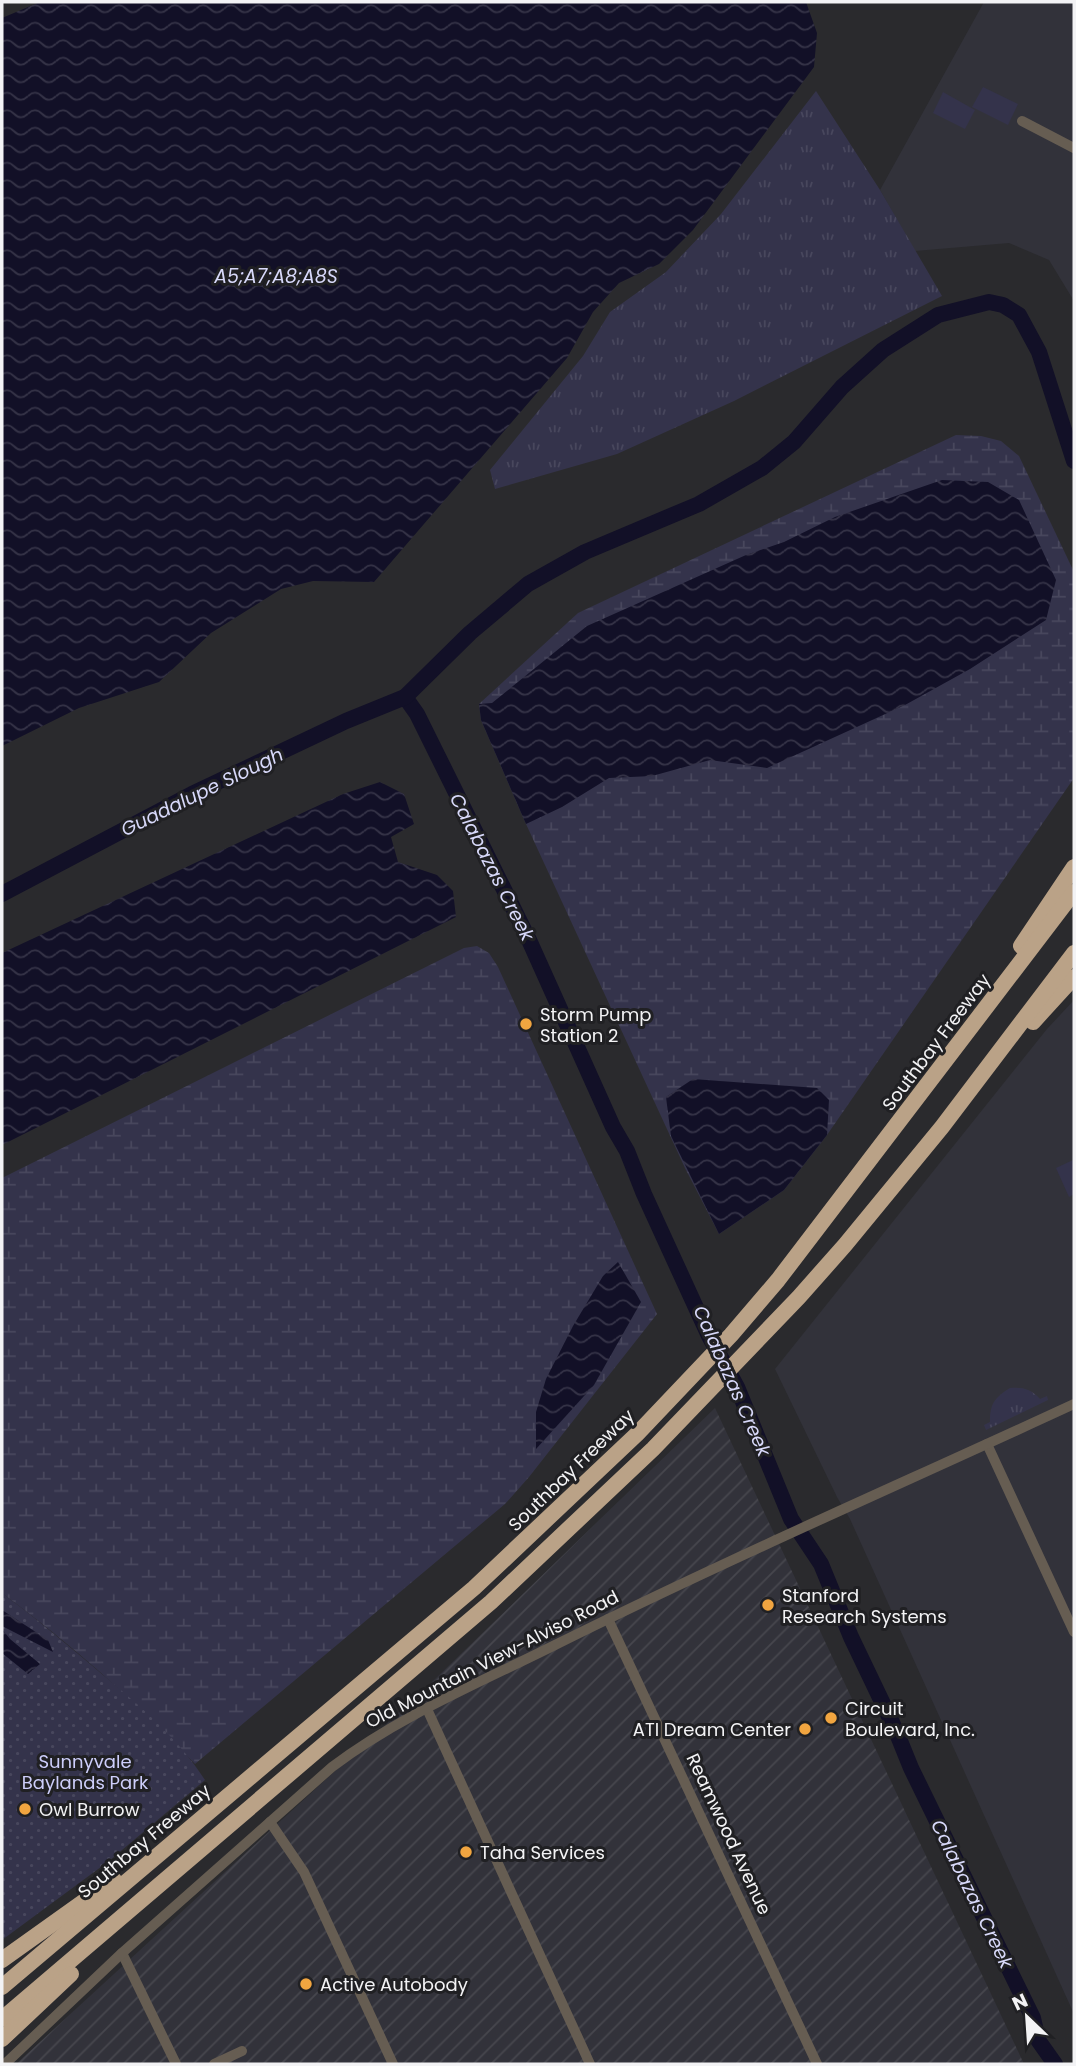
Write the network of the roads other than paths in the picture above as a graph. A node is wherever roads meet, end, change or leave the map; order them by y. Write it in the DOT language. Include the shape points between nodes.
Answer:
graph roads {
  1 [pos="1022,121"];
  2 [pos="1074,148"];
  3 [pos="1074,867"];
  4 [pos="1074,892"];
  5 [pos="1074,953"];
  6 [pos="1074,977"];
  7 [pos="957,1046"];
  8 [pos="942,1127"];
  9 [pos="1074,1404"];
  10 [pos="987,1444"];
  11 [pos="608,1619"];
  12 [pos="1074,1632"];
  13 [pos="427,1709"];
  14 [pos="209,1811"];
  15 [pos="270,1822"];
  16 [pos="162,1884"];
  17 [pos="122,1953"];
  18 [pos="2,1960"];
  19 [pos="2,1987"];
  20 [pos="2,2019"];
  21 [pos="2,2039"];
  22 [pos="242,2051"];
  23 [pos="5,2064"];
  24 [pos="176,2064"];
  25 [pos="214,2064"];
  26 [pos="393,2064"];
  27 [pos="590,2064"];
  28 [pos="817,2064"];
  1 -- 2 [label="street"];
  3 -- 7 [label="highway"];
  4 -- 7 [label="highway, Southbay Freeway"];
  5 -- 8 [label="highway"];
  6 -- 8 [label="highway"];
  7 -- 14 [label="highway, Southbay Freeway" via="822,1225 731,1335 628,1442 474,1588"];
  8 -- 16 [label="highway" via="808,1287 653,1449 529,1568"];
  9 -- 10 [label="street, Old Mountain View-Alviso Road"];
  10 -- 11 [label="street, Old Mountain View-Alviso Road"];
  10 -- 12 [label="street"];
  11 -- 13 [label="street, Old Mountain View-Alviso Road"];
  11 -- 28 [label="street, Reamwood Avenue"];
  13 -- 15 [label="street, Old Mountain View-Alviso Road" via="357,1749"];
  13 -- 27 [label="street"];
  14 -- 18 [label="highway"];
  14 -- 19 [label="highway, Southbay Freeway"];
  15 -- 17 [label="street, Old Mountain View-Alviso Road"];
  15 -- 26 [label="street" via="304,1872"];
  16 -- 20 [label="highway"];
  16 -- 21 [label="highway"];
  17 -- 23 [label="street, Old Mountain View-Alviso Road"];
  17 -- 24 [label="street"];
  22 -- 25 [label="street"];
}
